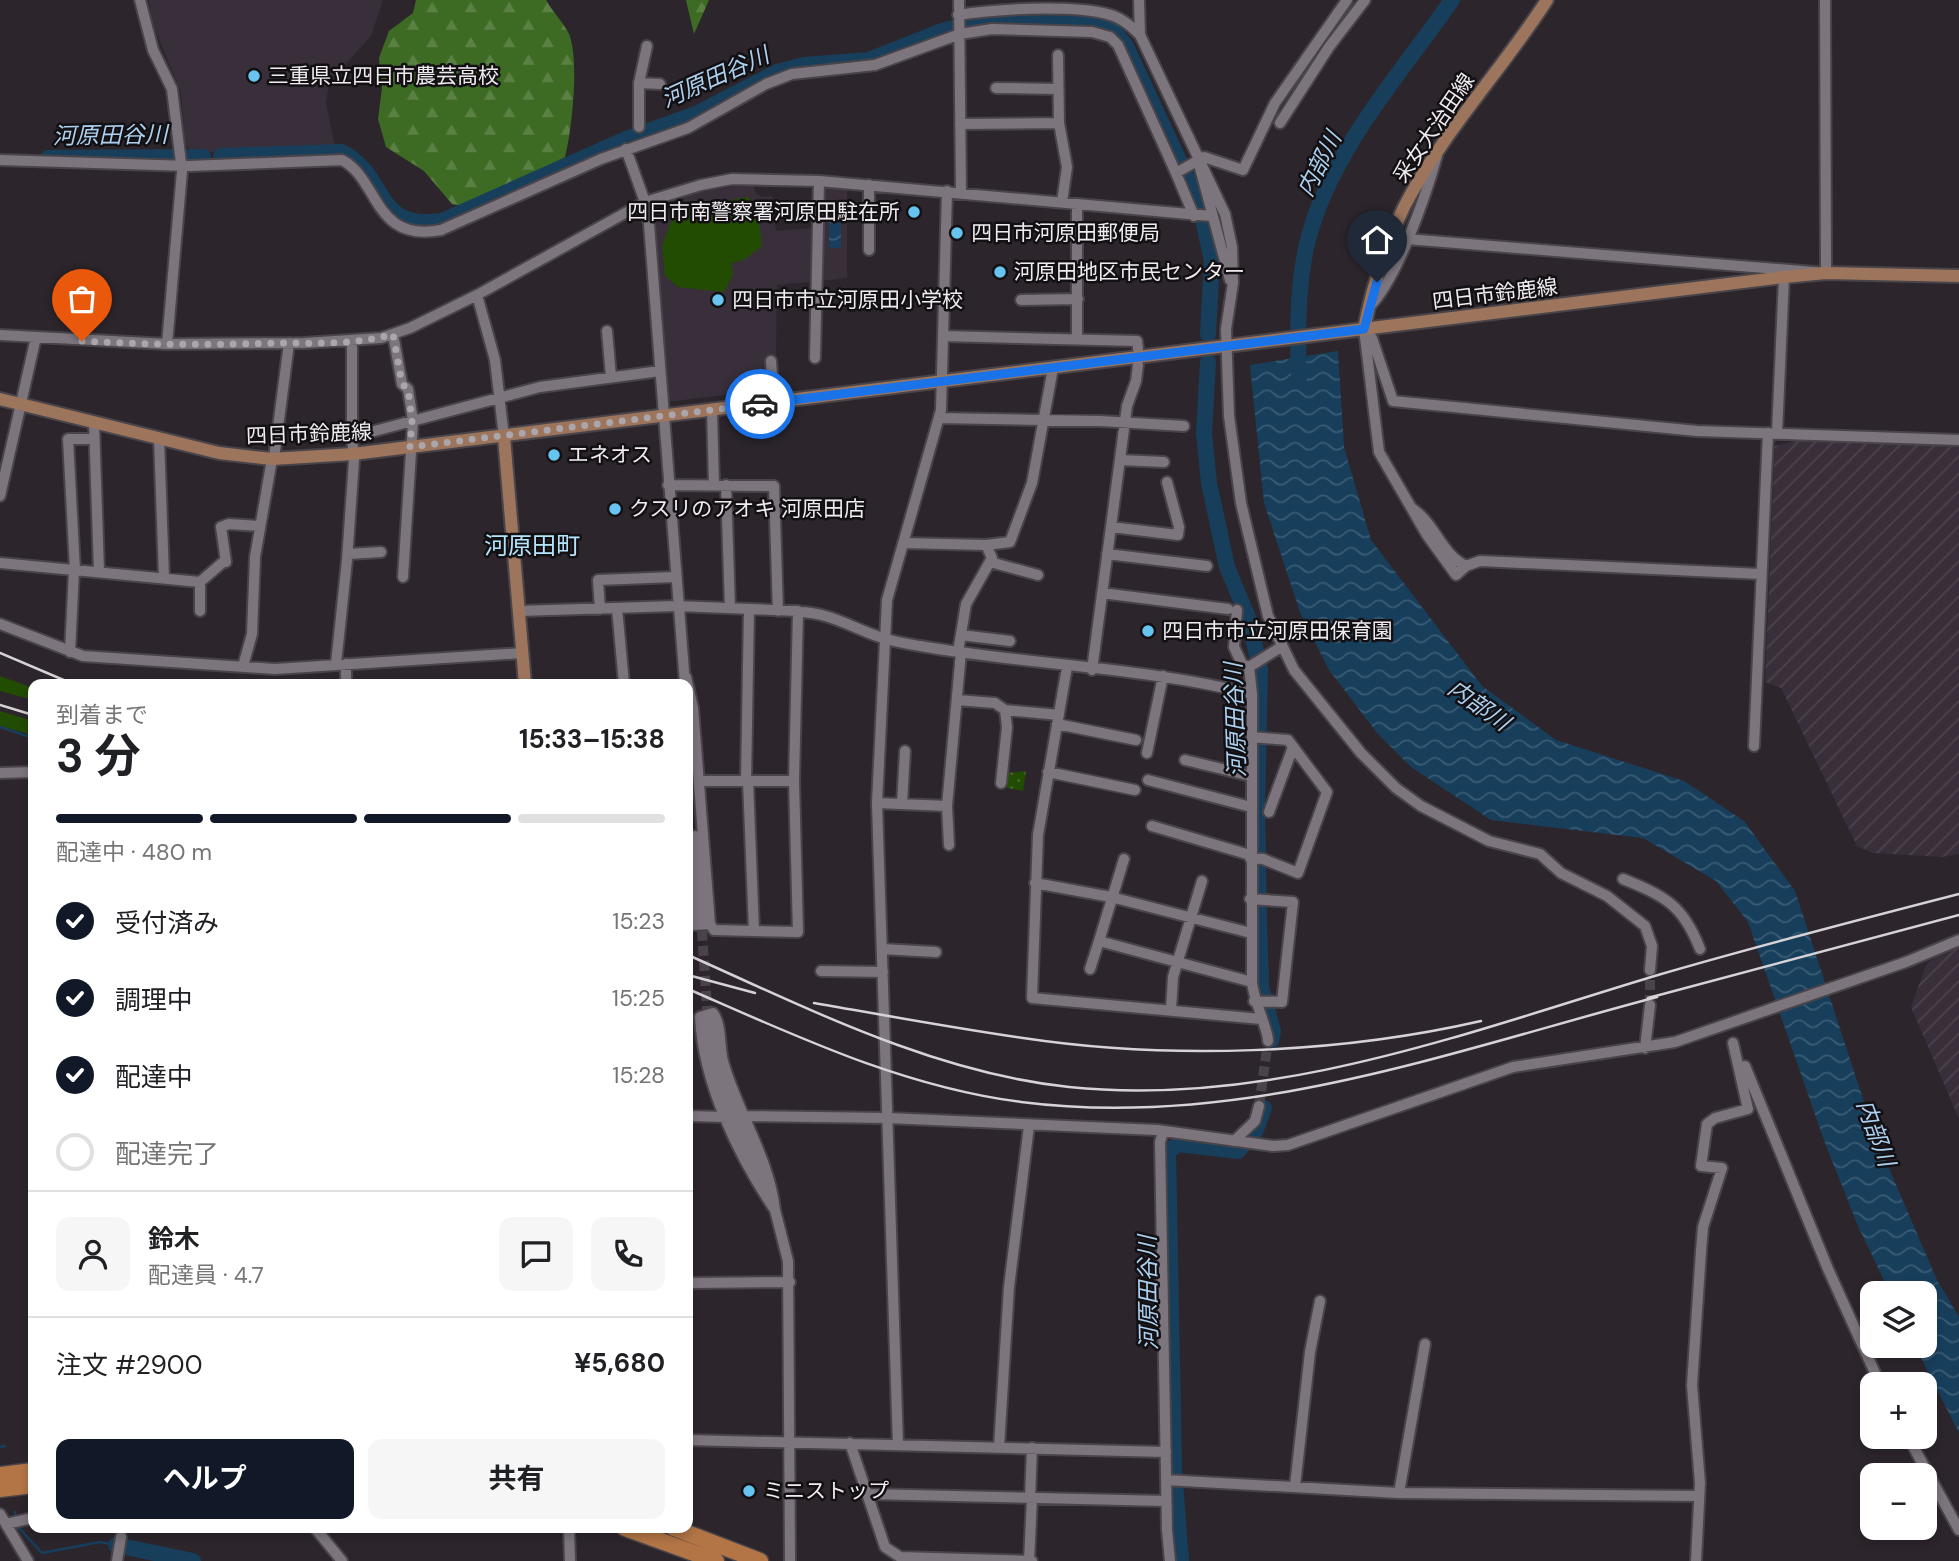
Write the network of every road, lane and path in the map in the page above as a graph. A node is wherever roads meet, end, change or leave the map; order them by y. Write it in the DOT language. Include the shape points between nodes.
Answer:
graph roads {
  1 [pos="140,0"];
  2 [pos="959,0"];
  3 [pos="1139,0"];
  4 [pos="1347,0"];
  5 [pos="1364,0"];
  6 [pos="1547,0"];
  7 [pos="1825,0"];
  8 [pos="959,25"];
  9 [pos="1140,35"];
  10 [pos="647,46"];
  11 [pos="1058,55"];
  12 [pos="639,83"];
  13 [pos="660,84"];
  14 [pos="996,88"];
  15 [pos="1058,89"];
  16 [pos="1059,122"];
  17 [pos="1280,123"];
  18 [pos="960,124"];
  19 [pos="639,127"];
  20 [pos="626,149"];
  21 [pos="1438,153"];
  22 [pos="0,160"];
  23 [pos="181,160"];
  24 [pos="1199,161"];
  25 [pos="1181,171"];
  26 [pos="820,181"];
  27 [pos="869,185"];
  28 [pos="947,191"];
  29 [pos="961,192"];
  30 [pos="645,202"];
  31 [pos="1062,202"];
  32 [pos="1077,204"];
  33 [pos="1202,216"];
  34 [pos="1407,239"];
  35 [pos="869,250"];
  36 [pos="1826,273"];
  37 [pos="1959,276"];
  38 [pos="1784,277"];
  39 [pos="1233,283"];
  40 [pos="477,296"];
  41 [pos="1078,299"];
  42 [pos="1021,300"];
  43 [pos="1369,307"];
  44 [pos="1364,329"];
  45 [pos="607,331"];
  46 [pos="393,334"];
  47 [pos="0,335"];
  48 [pos="943,336"];
  49 [pos="36,337"];
  50 [pos="1077,339"];
  51 [pos="352,341"];
  52 [pos="289,343"];
  53 [pos="167,344"];
  54 [pos="1230,347"];
  55 [pos="1138,349"];
  56 [pos="815,358"];
  57 [pos="771,361"];
  58 [pos="1138,365"];
  59 [pos="1053,368"];
  60 [pos="660,371"];
  61 [pos="611,377"];
  62 [pos="941,382"];
  63 [pos="499,397"];
  64 [pos="0,399"];
  65 [pos="774,403"];
  66 [pos="20,404"];
  67 [pos="712,410"];
  68 [pos="663,416"];
  69 [pos="939,418"];
  70 [pos="1046,420"];
  71 [pos="412,421"];
  72 [pos="1125,422"];
  73 [pos="94,423"];
  74 [pos="1184,426"];
  75 [pos="1772,433"];
  76 [pos="352,437"];
  77 [pos="504,437"];
  78 [pos="159,438"];
  79 [pos="94,439"];
  80 [pos="1959,440"];
  81 [pos="410,447"];
  82 [pos="353,454"];
  83 [pos="273,458"];
  84 [pos="1120,460"];
  85 [pos="1164,462"];
  86 [pos="1167,482"];
  87 [pos="668,485"];
  88 [pos="720,485"];
  89 [pos="0,496"];
  90 [pos="258,526"];
  91 [pos="1111,527"];
  92 [pos="903,543"];
  93 [pos="986,545"];
  94 [pos="381,552"];
  95 [pos="348,554"];
  96 [pos="1107,554"];
  97 [pos="990,562"];
  98 [pos="0,563"];
  99 [pos="1207,566"];
  100 [pos="75,570"];
  101 [pos="99,571"];
  102 [pos="1761,574"];
  103 [pos="1038,575"];
  104 [pos="164,577"];
  105 [pos="675,577"];
  106 [pos="403,578"];
  107 [pos="200,582"];
  108 [pos="1102,593"];
  109 [pos="677,606"];
  110 [pos="617,608"];
  111 [pos="730,608"];
  112 [pos="600,609"];
  113 [pos="749,609"];
  114 [pos="200,611"];
  115 [pos="519,611"];
  116 [pos="778,611"];
  117 [pos="798,612"];
  118 [pos="0,624"];
  119 [pos="961,635"];
  120 [pos="883,638"];
  121 [pos="1010,641"];
  122 [pos="1281,647"];
  123 [pos="70,652"];
  124 [pos="960,652"];
  125 [pos="522,653"];
  126 [pos="1257,662"];
  127 [pos="341,664"];
  128 [pos="683,664"];
  129 [pos="243,666"];
  130 [pos="1067,667"];
  131 [pos="1092,670"];
  132 [pos="1163,676"];
  133 [pos="345,679"];
  134 [pos="525,679"];
  135 [pos="624,679"];
  136 [pos="680,679"];
  137 [pos="684,679"];
  138 [pos="686,679"];
  139 [pos="1252,694"];
  140 [pos="957,701"];
  141 [pos="693,708"];
  142 [pos="1005,710"];
  143 [pos="1058,719"];
  144 [pos="1254,737"];
  145 [pos="1136,740"];
  146 [pos="1754,746"];
  147 [pos="1293,747"];
  148 [pos="905,751"];
  149 [pos="1147,752"];
  150 [pos="1185,760"];
  151 [pos="28,772"];
  152 [pos="1048,772"];
  153 [pos="0,773"];
  154 [pos="1251,776"];
  155 [pos="1148,780"];
  156 [pos="699,781"];
  157 [pos="747,781"];
  158 [pos="794,781"];
  159 [pos="1001,783"];
  160 [pos="693,784"];
  161 [pos="1135,790"];
  162 [pos="877,803"];
  163 [pos="902,804"];
  164 [pos="947,806"];
  165 [pos="1251,807"];
  166 [pos="1269,812"];
  167 [pos="1152,826"];
  168 [pos="949,845"];
  169 [pos="1254,858"];
  170 [pos="1124,859"];
  171 [pos="1623,878"];
  172 [pos="1202,881"];
  173 [pos="1035,883"];
  174 [pos="1111,897"];
  175 [pos="1256,899"];
  176 [pos="1190,917"];
  177 [pos="693,920"];
  178 [pos="705,920"];
  179 [pos="754,931"];
  180 [pos="1251,933"];
  181 [pos="1959,940"];
  182 [pos="1099,941"];
  183 [pos="882,949"];
  184 [pos="1700,949"];
  185 [pos="936,952"];
  186 [pos="1177,962"];
  187 [pos="1090,969"];
  188 [pos="1650,970"];
  189 [pos="821,971"];
  190 [pos="883,972"];
  191 [pos="1252,982"];
  192 [pos="1260,1001"];
  193 [pos="1650,1005"];
  194 [pos="1171,1010"];
  195 [pos="1261,1019"];
  196 [pos="708,1022"];
  197 [pos="1726,1026"];
  198 [pos="1268,1041"];
  199 [pos="1733,1043"];
  200 [pos="1645,1048"];
  201 [pos="1259,1106"];
  202 [pos="693,1116"];
  203 [pos="745,1116"];
  204 [pos="727,1117"];
  205 [pos="888,1118"];
  206 [pos="1029,1126"];
  207 [pos="1163,1132"];
  208 [pos="1242,1142"];
  209 [pos="775,1210"];
  210 [pos="790,1282"];
  211 [pos="693,1283"];
  212 [pos="1320,1301"];
  213 [pos="1425,1344"];
  214 [pos="1875,1372"];
  215 [pos="693,1440"];
  216 [pos="850,1443"];
  217 [pos="790,1444"];
  218 [pos="898,1445"];
  219 [pos="999,1447"];
  220 [pos="1032,1448"];
  221 [pos="1915,1449"];
  222 [pos="1166,1452"];
  223 [pos="28,1472"];
  224 [pos="0,1475"];
  225 [pos="1173,1480"];
  226 [pos="28,1486"];
  227 [pos="1294,1486"];
  228 [pos="0,1489"];
  229 [pos="1398,1493"];
  230 [pos="867,1494"];
  231 [pos="1699,1496"];
  232 [pos="1031,1498"];
  233 [pos="1166,1501"];
  234 [pos="28,1519"];
  235 [pos="5,1521"];
  236 [pos="1959,1530"];
  237 [pos="319,1533"];
  238 [pos="569,1533"];
  239 [pos="639,1533"];
  240 [pos="687,1533"];
  241 [pos="120,1538"];
  242 [pos="118,1558"];
  243 [pos="28,1561"];
  244 [pos="342,1561"];
  245 [pos="570,1561"];
  246 [pos="716,1561"];
  247 [pos="760,1561"];
  248 [pos="790,1561"];
  249 [pos="1030,1561"];
  250 [pos="1170,1561"];
  251 [pos="1696,1561"];
  1 -- 23 [label="street" via="153,50 172,89"];
  2 -- 8 [label="street"];
  3 -- 9 [label="street"];
  4 -- 24 [label="street" via="1276,103 1243,170 1205,157"];
  5 -- 17 [label="street"];
  6 -- 21 [label="main road, 采女大治田線"];
  7 -- 36 [label="street"];
  8 -- 9 [label="street" via="993,10 1103,13 1125,21"];
  8 -- 18 [label="street"];
  8 -- 20 [label="street" via="875,65 784,77 688,128"];
  8 -- 25 [label="street" via="1092,32 1110,37"];
  9 -- 24 [label="street"];
  10 -- 12 [label="street"];
  11 -- 15 [label="street"];
  12 -- 13 [label="street"];
  12 -- 19 [label="street"];
  14 -- 15 [label="street"];
  15 -- 16 [label="street"];
  16 -- 18 [label="street"];
  16 -- 31 [label="street" via="1067,167"];
  18 -- 29 [label="street"];
  20 -- 23 [label="street" via="427,233 392,220 342,160"];
  20 -- 30 [label="street"];
  21 -- 34 [label="street"];
  21 -- 43 [label="main road, 采女大治田線" via="1403,210"];
  22 -- 23 [label="street"];
  23 -- 53 [label="street"];
  24 -- 25 [label="street"];
  24 -- 33 [label="street"];
  24 -- 39 [label="street" via="1226,214 1233,247"];
  25 -- 33 [label="street"];
  26 -- 27 [label="street"];
  26 -- 30 [label="street" via="732,179"];
  26 -- 56 [label="street"];
  27 -- 28 [label="street"];
  27 -- 35 [label="street"];
  28 -- 29 [label="street"];
  28 -- 48 [label="street"];
  29 -- 31 [label="street"];
  30 -- 40 [label="street"];
  30 -- 60 [label="street"];
  31 -- 32 [label="street"];
  32 -- 33 [label="street"];
  32 -- 41 [label="street"];
  33 -- 39 [label="street"];
  34 -- 36 [label="street"];
  34 -- 43 [label="street" via="1379,298"];
  36 -- 37 [label="main road, 四日市鈴鹿線"];
  36 -- 38 [label="main road, 四日市鈴鹿線"];
  38 -- 44 [label="main road, 四日市鈴鹿線"];
  38 -- 75 [label="street"];
  39 -- 54 [label="street"];
  40 -- 46 [label="street"];
  40 -- 63 [label="street" via="495,359"];
  41 -- 42 [label="street"];
  41 -- 50 [label="street"];
  43 -- 44 [label="main road, 采女大治田線"];
  44 -- 54 [label="main road, 四日市鈴鹿線"];
  44 -- 75 [label="street" via="1372,338 1393,401 1674,429"];
  44 -- 102 [label="street" via="1379,452 1413,509 1423,516 1447,552 1466,566 1480,561"];
  45 -- 61 [label="street"];
  46 -- 51 [label="street"];
  46 -- 71 [label="street"];
  47 -- 49 [label="street"];
  48 -- 50 [label="street"];
  48 -- 62 [label="street"];
  49 -- 53 [label="street"];
  49 -- 66 [label="street"];
  50 -- 55 [label="street" via="1137,341"];
  51 -- 52 [label="street"];
  51 -- 76 [label="street"];
  52 -- 53 [label="street"];
  52 -- 83 [label="street"];
  54 -- 59 [label="main road, 四日市鈴鹿線"];
  54 -- 122 [label="street" via="1229,416 1241,503 1268,616"];
  57 -- 65 [label="street"];
  58 -- 72 [label="street"];
  59 -- 62 [label="main road, 四日市鈴鹿線"];
  59 -- 70 [label="street"];
  60 -- 61 [label="street"];
  60 -- 68 [label="street"];
  61 -- 63 [label="street"];
  62 -- 65 [label="main road, 四日市鈴鹿線"];
  62 -- 69 [label="street"];
  63 -- 71 [label="street"];
  63 -- 77 [label="street"];
  64 -- 66 [label="main road, 四日市鈴鹿線"];
  65 -- 67 [label="main road, 四日市鈴鹿線"];
  66 -- 73 [label="main road, 四日市鈴鹿線"];
  66 -- 89 [label="street"];
  67 -- 68 [label="main road, 四日市鈴鹿線"];
  67 -- 88 [label="street"];
  68 -- 77 [label="main road, 四日市鈴鹿線"];
  68 -- 87 [label="street"];
  69 -- 70 [label="street"];
  69 -- 92 [label="street"];
  70 -- 72 [label="street"];
  70 -- 93 [label="street" via="1032,483 1010,542"];
  71 -- 76 [label="street"];
  71 -- 81 [label="street"];
  72 -- 74 [label="street"];
  72 -- 84 [label="street"];
  73 -- 78 [label="main road, 四日市鈴鹿線"];
  73 -- 79 [label="street"];
  75 -- 80 [label="street"];
  75 -- 102 [label="street"];
  76 -- 82 [label="street"];
  77 -- 81 [label="main road, 四日市鈴鹿線"];
  77 -- 115 [label="main road"];
  78 -- 83 [label="main road, 四日市鈴鹿線" via="219,453"];
  78 -- 104 [label="street"];
  79 -- 100 [label="street" via="68,439"];
  79 -- 101 [label="street"];
  81 -- 82 [label="main road, 四日市鈴鹿線"];
  81 -- 106 [label="street"];
  82 -- 83 [label="main road, 四日市鈴鹿線"];
  82 -- 95 [label="street"];
  83 -- 90 [label="street"];
  84 -- 85 [label="street"];
  84 -- 91 [label="street"];
  86 -- 91 [label="street" via="1180,527 1178,536"];
  87 -- 88 [label="street"];
  87 -- 105 [label="street"];
  88 -- 111 [label="street"];
  88 -- 116 [label="street" via="775,486"];
  90 -- 107 [label="street" via="229,523 221,527 224,563"];
  90 -- 129 [label="street" via="252,634"];
  91 -- 96 [label="street"];
  92 -- 93 [label="street"];
  92 -- 120 [label="street" via="887,600"];
  93 -- 97 [label="street"];
  94 -- 95 [label="street"];
  95 -- 127 [label="street"];
  96 -- 99 [label="street"];
  96 -- 108 [label="street"];
  97 -- 103 [label="street"];
  97 -- 119 [label="street" via="966,604"];
  98 -- 100 [label="street"];
  100 -- 101 [label="street"];
  100 -- 123 [label="street"];
  101 -- 104 [label="street"];
  102 -- 146 [label="street"];
  104 -- 107 [label="street"];
  105 -- 109 [label="street"];
  105 -- 112 [label="street" via="598,580"];
  107 -- 114 [label="street"];
  108 -- 126 [label="street" via="1233,609 1234,647 1242,664"];
  108 -- 131 [label="street"];
  109 -- 110 [label="street"];
  109 -- 111 [label="street"];
  109 -- 128 [label="street"];
  110 -- 112 [label="street"];
  110 -- 135 [label="street"];
  111 -- 113 [label="street"];
  112 -- 115 [label="street"];
  113 -- 116 [label="street"];
  113 -- 157 [label="street"];
  115 -- 125 [label="main road"];
  116 -- 117 [label="street"];
  117 -- 120 [label="street" via="841,619"];
  117 -- 158 [label="street"];
  118 -- 123 [label="street"];
  119 -- 121 [label="street"];
  119 -- 124 [label="street"];
  120 -- 124 [label="street"];
  120 -- 162 [label="street"];
  122 -- 126 [label="street"];
  122 -- 188 [label="street" via="1331,716 1396,788 1489,841 1539,854 1646,926 1652,946"];
  123 -- 129 [label="street"];
  124 -- 130 [label="street"];
  124 -- 140 [label="street"];
  125 -- 127 [label="street"];
  125 -- 134 [label="main road"];
  126 -- 139 [label="street"];
  127 -- 129 [label="street"];
  127 -- 133 [label="street"];
  128 -- 136 [label="street"];
  128 -- 137 [label="street"];
  128 -- 138 [label="street"];
  130 -- 131 [label="street"];
  130 -- 143 [label="street"];
  131 -- 132 [label="street"];
  132 -- 139 [label="street"];
  132 -- 149 [label="street"];
  139 -- 144 [label="street"];
  140 -- 142 [label="street" via="995,703"];
  140 -- 164 [label="street"];
  141 -- 156 [label="street"];
  142 -- 143 [label="street"];
  142 -- 159 [label="street"];
  143 -- 145 [label="street"];
  143 -- 152 [label="street"];
  144 -- 147 [label="street" via="1288,740"];
  144 -- 154 [label="street"];
  147 -- 166 [label="street"];
  147 -- 169 [label="street" via="1327,792 1298,873"];
  148 -- 163 [label="street"];
  150 -- 154 [label="street"];
  151 -- 153 [label="street"];
  152 -- 161 [label="street"];
  152 -- 173 [label="street"];
  154 -- 165 [label="street"];
  155 -- 165 [label="street"];
  156 -- 157 [label="street"];
  156 -- 178 [label="street"];
  157 -- 158 [label="street"];
  157 -- 179 [label="street"];
  158 -- 179 [label="street" via="798,932"];
  160 -- 178 [label="street"];
  162 -- 163 [label="street"];
  162 -- 183 [label="street"];
  163 -- 164 [label="street"];
  164 -- 168 [label="street"];
  165 -- 169 [label="street"];
  167 -- 169 [label="street"];
  169 -- 175 [label="street"];
  170 -- 174 [label="street"];
  171 -- 184 [label="street" via="1681,911"];
  172 -- 176 [label="street"];
  173 -- 174 [label="street"];
  173 -- 194 [label="street" via="1032,998"];
  174 -- 176 [label="street"];
  174 -- 182 [label="street"];
  175 -- 180 [label="street"];
  175 -- 192 [label="street" via="1293,902 1282,1002"];
  176 -- 180 [label="street"];
  176 -- 186 [label="street"];
  177 -- 178 [label="street" via="694,925"];
  178 -- 179 [label="street" via="714,930"];
  180 -- 191 [label="street"];
  181 -- 197 [label="street"];
  182 -- 186 [label="street"];
  182 -- 187 [label="street"];
  183 -- 185 [label="street"];
  183 -- 190 [label="street"];
  186 -- 191 [label="street"];
  186 -- 194 [label="street"];
  189 -- 190 [label="street"];
  190 -- 205 [label="street"];
  191 -- 192 [label="street"];
  192 -- 195 [label="street"];
  193 -- 200 [label="street"];
  194 -- 195 [label="street"];
  195 -- 198 [label="street"];
  196 -- 209 [label="street" via="716,1072"];
  197 -- 199 [label="street"];
  197 -- 200 [label="street"];
  199 -- 214 [label="street"];
  199 -- 231 [label="street" via="1748,1109 1707,1124 1701,1166 1722,1168 1703,1227 1701,1251 1692,1385"];
  200 -- 208 [label="street" via="1513,1067 1288,1145"];
  201 -- 208 [label="street"];
  202 -- 204 [label="street"];
  203 -- 204 [label="street" via="722,1059 716,1015 702,1014 702,1044"];
  203 -- 205 [label="street"];
  203 -- 209 [label="street" via="772,1185"];
  204 -- 209 [label="street" via="751,1175"];
  205 -- 206 [label="street"];
  205 -- 218 [label="street"];
  206 -- 207 [label="street"];
  206 -- 219 [label="street" via="1009,1287"];
  207 -- 208 [label="street"];
  207 -- 222 [label="street"];
  209 -- 210 [label="street" via="784,1234"];
  210 -- 211 [label="street"];
  210 -- 217 [label="street"];
  212 -- 227 [label="street"];
  213 -- 229 [label="street"];
  215 -- 217 [label="street"];
  216 -- 217 [label="street"];
  216 -- 218 [label="street"];
  216 -- 230 [label="street"];
  217 -- 248 [label="street"];
  218 -- 219 [label="street"];
  219 -- 220 [label="street"];
  220 -- 222 [label="street"];
  220 -- 232 [label="street"];
  221 -- 236 [label="street"];
  222 -- 225 [label="street"];
  223 -- 224 [label="highway"];
  225 -- 227 [label="street"];
  225 -- 233 [label="street"];
  226 -- 228 [label="highway"];
  227 -- 229 [label="street"];
  229 -- 231 [label="street"];
  230 -- 232 [label="street"];
  230 -- 249 [label="street" via="885,1547 892,1554"];
  231 -- 251 [label="street"];
  232 -- 233 [label="street"];
  232 -- 249 [label="street"];
  233 -- 250 [label="street"];
  234 -- 235 [label="street"];
  235 -- 243 [label="street"];
  237 -- 244 [label="street"];
  238 -- 245 [label="street"];
  239 -- 246 [label="highway"];
  240 -- 247 [label="highway"];
  241 -- 242 [label="street"];
}
